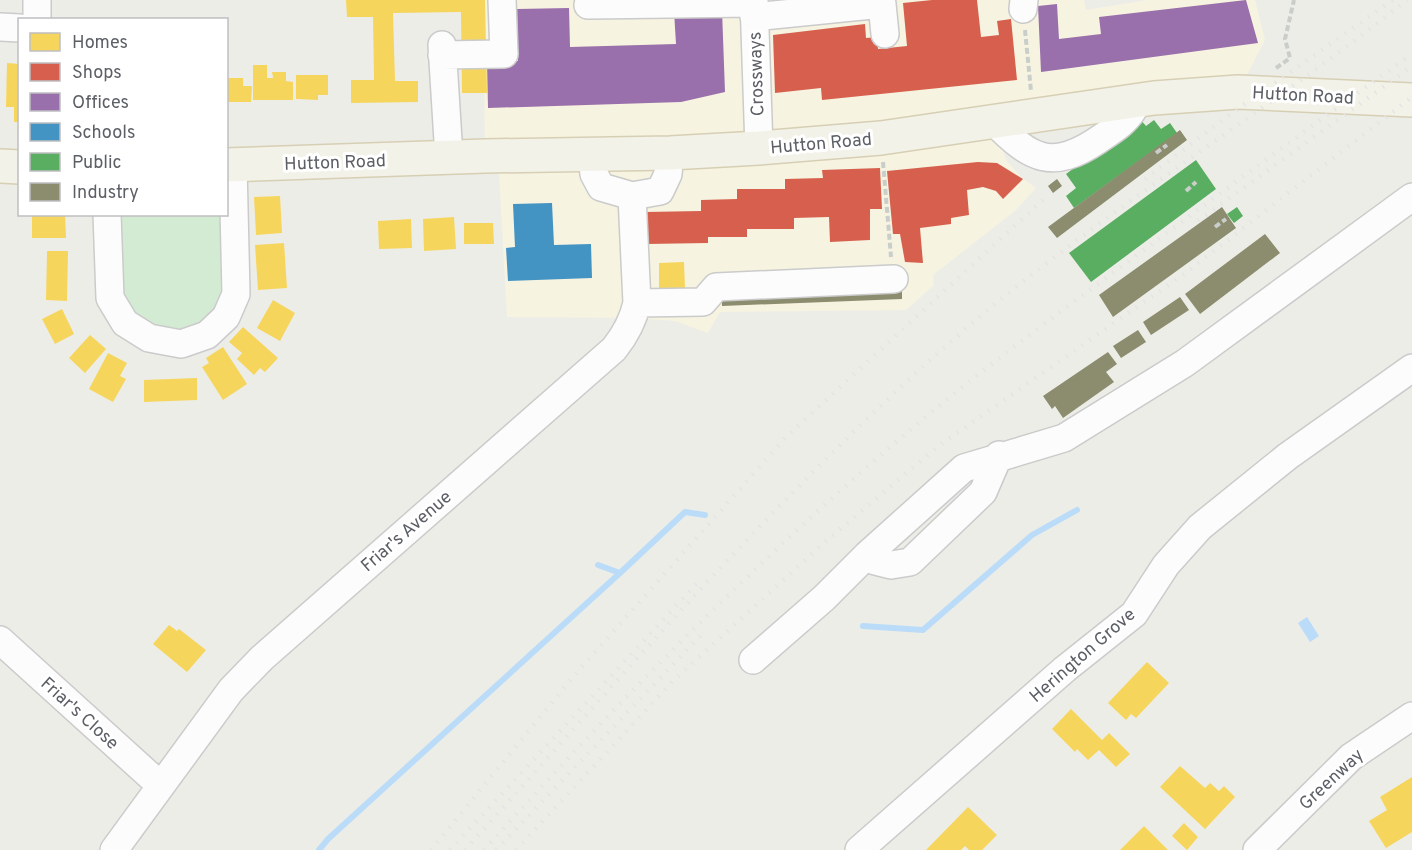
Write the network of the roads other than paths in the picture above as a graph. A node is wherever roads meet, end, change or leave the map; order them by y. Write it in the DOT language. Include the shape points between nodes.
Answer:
graph roads {
  1 [pos="37,0"];
  2 [pos="502,0"];
  3 [pos="588,5"];
  4 [pos="754,7"];
  5 [pos="37,18"];
  6 [pos="0,27"];
  7 [pos="18,28"];
  8 [pos="885,34"];
  9 [pos="1412,100"];
  10 [pos="1143,104"];
  11 [pos="995,123"];
  12 [pos="759,148"];
  13 [pos="670,153"];
  14 [pos="592,155"];
  15 [pos="449,158"];
  16 [pos="230,165"];
  17 [pos="0,166"];
  18 [pos="18,167"];
  19 [pos="632,196"];
  20 [pos="1412,197"];
  21 [pos="107,216"];
  22 [pos="894,279"];
  23 [pos="637,303"];
  24 [pos="1412,368"];
  25 [pos="0,640"];
  26 [pos="753,660"];
  27 [pos="1412,716"];
  28 [pos="160,785"];
  29 [pos="114,850"];
  30 [pos="859,850"];
  31 [pos="1257,850"];
  1 -- 5 [label="street"];
  2 -- 15 [label="street" via="504,54 442,50"];
  3 -- 4 [label="street"];
  4 -- 8 [label="street" via="882,4"];
  4 -- 12 [label="street, Crossways"];
  6 -- 7 [label="street"];
  9 -- 10 [label="main road, Hutton Road" via="1238,92"];
  10 -- 11 [label="main road, Hutton Road"];
  10 -- 11 [label="street" via="1087,135 1019,147"];
  11 -- 12 [label="main road, Hutton Road"];
  12 -- 13 [label="main road, Hutton Road"];
  13 -- 14 [label="main road, Hutton Road"];
  13 -- 19 [label="street" via="668,174 660,191"];
  14 -- 15 [label="main road, Hutton Road"];
  14 -- 19 [label="street" via="594,174 601,187"];
  15 -- 16 [label="main road, Hutton Road"];
  16 -- 21 [label="street" via="236,294 226,316 207,335 181,344 150,339 126,323 110,297"];
  17 -- 18 [label="main road"];
  19 -- 23 [label="street, Friar's Avenue"];
  20 -- 26 [label="street" via="1185,363 1064,438 964,468"];
  22 -- 23 [label="street" via="716,286 704,302"];
  23 -- 28 [label="street, Friar's Avenue" via="634,318 614,349 261,658 231,690"];
  24 -- 30 [label="street, Herington Grove" via="1288,456 1200,527 1166,565 1134,614 1065,669"];
  25 -- 28 [label="street, Friar's Close"];
  27 -- 31 [label="street, Greenway" via="1351,757"];
  28 -- 29 [label="street, Friar's Avenue"];
}
